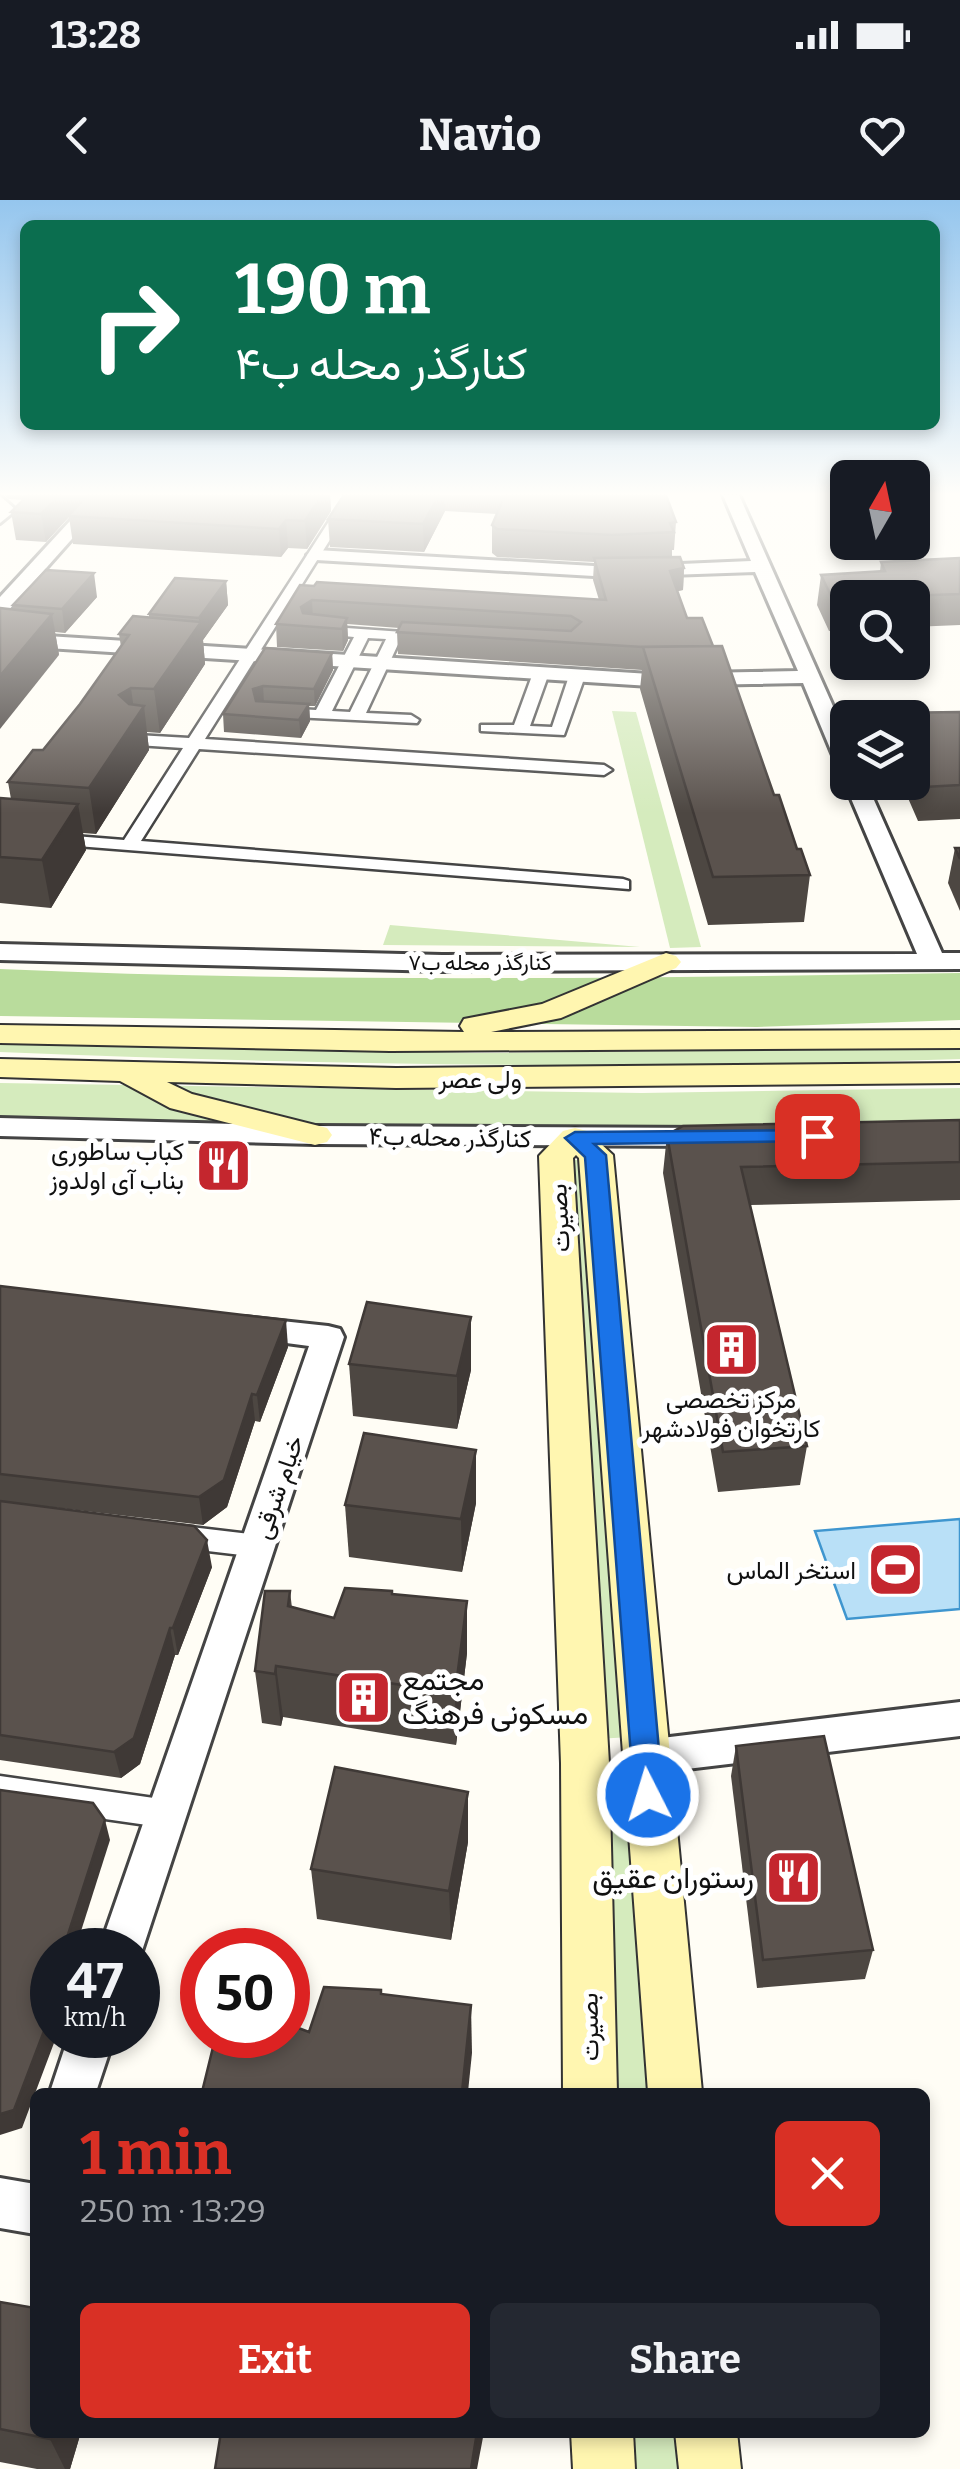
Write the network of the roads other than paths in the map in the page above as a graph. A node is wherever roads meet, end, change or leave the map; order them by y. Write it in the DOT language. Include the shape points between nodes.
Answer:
graph roads {
  1 [pos="285,601"];
  2 [pos="775,601"];
  3 [pos="313,630"];
  4 [pos="363,633"];
  5 [pos="395,635"];
  6 [pos="0,639"];
  7 [pos="454,639"];
  8 [pos="248,655"];
  9 [pos="350,662"];
  10 [pos="380,663"];
  11 [pos="540,673"];
  12 [pos="578,676"];
  13 [pos="809,677"];
  14 [pos="264,712"];
  15 [pos="322,715"];
  16 [pos="356,717"];
  17 [pos="380,718"];
  18 [pos="411,720"];
  19 [pos="830,724"];
  20 [pos="487,728"];
  21 [pos="520,730"];
  22 [pos="137,740"];
  23 [pos="193,744"];
  24 [pos="364,754"];
  25 [pos="604,770"];
  26 [pos="864,800"];
  27 [pos="0,834"];
  28 [pos="130,844"];
  29 [pos="623,886"];
  30 [pos="0,952"];
  31 [pos="947,961"];
  32 [pos="666,962"];
  33 [pos="0,1034"];
  34 [pos="960,1040"];
  35 [pos="390,1042"];
  36 [pos="0,1068"];
  37 [pos="122,1073"];
  38 [pos="960,1073"];
  39 [pos="0,1128"];
  40 [pos="315,1135"];
  41 [pos="733,1137"];
  42 [pos="575,1138"];
  43 [pos="212,1324"];
  44 [pos="139,1531"];
  45 [pos="258,1546"];
  46 [pos="960,1719"];
  47 [pos="645,1758"];
  48 [pos="585,1763"];
  49 [pos="0,1790"];
  50 [pos="168,1814"];
  51 [pos="129,1928"];
  52 [pos="84,2058"];
  53 [pos="74,2088"];
  54 [pos="590,2088"];
  55 [pos="675,2088"];
  56 [pos="0,2203"];
  57 [pos="30,2207"];
  58 [pos="602,2438"];
  59 [pos="707,2438"];
  60 [pos="604,2469"];
  61 [pos="710,2469"];
  1 -- 8 [label="street"];
  2 -- 13 [label="street"];
  3 -- 4 [label="street"];
  4 -- 5 [label="street"];
  4 -- 9 [label="street"];
  5 -- 7 [label="street"];
  5 -- 10 [label="street"];
  6 -- 8 [label="street"];
  8 -- 9 [label="street"];
  8 -- 23 [label="street"];
  9 -- 10 [label="street"];
  9 -- 15 [label="street"];
  10 -- 11 [label="street"];
  10 -- 16 [label="street"];
  11 -- 12 [label="street"];
  11 -- 21 [label="street"];
  12 -- 13 [label="street"];
  12 -- 21 [label="street" via="558,732"];
  13 -- 19 [label="street"];
  14 -- 15 [label="street"];
  15 -- 16 [label="street"];
  16 -- 17 [label="street"];
  17 -- 18 [label="street"];
  17 -- 24 [label="street"];
  20 -- 21 [label="street"];
  22 -- 23 [label="street"];
  23 -- 24 [label="street"];
  23 -- 28 [label="street"];
  24 -- 25 [label="street"];
  26 -- 31 [label="street"];
  27 -- 28 [label="street"];
  28 -- 29 [label="street"];
  30 -- 32 [label="street, کنارگذر محله ب۷"];
  31 -- 32 [label="street, کنارگذر محله ب۷"];
  32 -- 35 [label="main road" via="550,1012"];
  33 -- 35 [label="main road, ولی عصر"];
  34 -- 35 [label="main road, ولی عصر"];
  36 -- 37 [label="main road, ولی عصر"];
  37 -- 38 [label="main road, ولی عصر" via="632,1079"];
  37 -- 40 [label="main road" via="181,1101"];
  39 -- 40 [label="street, کنارگذر محله ب۴"];
  40 -- 42 [label="street, کنارگذر محله ب۴"];
  41 -- 42 [label="street, کنارگذر محله ب۴"];
  42 -- 47 [label="main road, بصیرت" via="596,1155"];
  42 -- 48 [label="main road, بصیرت" via="556,1156"];
  43 -- 45 [label="street, خیام شرقی" via="328,1338"];
  44 -- 45 [label="street"];
  45 -- 50 [label="street, خیام شرقی"];
  46 -- 47 [label="street"];
  47 -- 48 [label="main road"];
  47 -- 55 [label="main road, بصیرت"];
  48 -- 54 [label="main road, بصیرت"];
  49 -- 50 [label="street"];
  50 -- 51 [label="street, خیام شرقی"];
  52 -- 53 [label="street"];
  56 -- 57 [label="street"];
  58 -- 60 [label="main road"];
  59 -- 61 [label="main road"];
}
